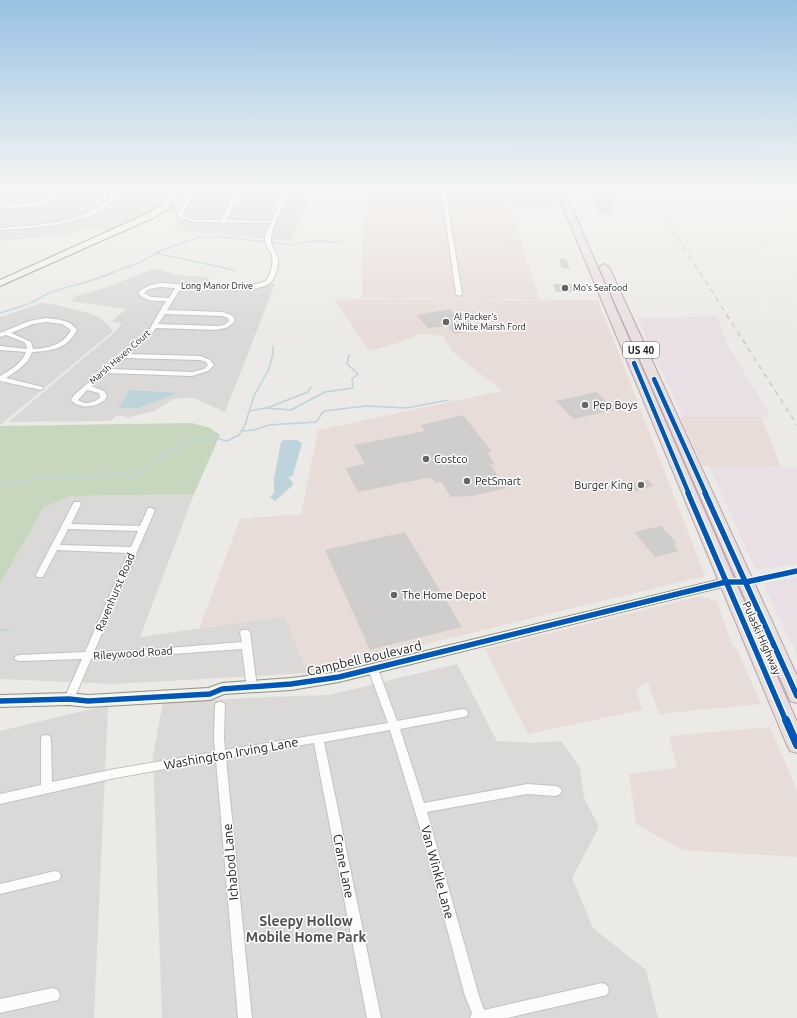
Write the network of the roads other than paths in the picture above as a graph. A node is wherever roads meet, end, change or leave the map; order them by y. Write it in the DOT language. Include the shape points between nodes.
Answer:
graph roads {
  1 [pos="106,236"];
  2 [pos="269,236"];
  3 [pos="450,236"];
  4 [pos="579,236"];
  5 [pos="589,236"];
  6 [pos="0,283"];
  7 [pos="179,286"];
  8 [pos="458,294"];
  9 [pos="171,300"];
  10 [pos="164,312"];
  11 [pos="155,326"];
  12 [pos="2,333"];
  13 [pos="0,348"];
  14 [pos="30,350"];
  15 [pos="123,356"];
  16 [pos="106,371"];
  17 [pos="0,379"];
  18 [pos="86,387"];
  19 [pos="41,388"];
  20 [pos="78,504"];
  21 [pos="151,510"];
  22 [pos="67,526"];
  23 [pos="142,529"];
  24 [pos="56,547"];
  25 [pos="132,550"];
  26 [pos="797,570"];
  27 [pos="40,575"];
  28 [pos="726,582"];
  29 [pos="746,582"];
  30 [pos="245,632"];
  31 [pos="247,645"];
  32 [pos="88,656"];
  33 [pos="19,658"];
  34 [pos="373,669"];
  35 [pos="252,688"];
  36 [pos="797,696"];
  37 [pos="69,699"];
  38 [pos="0,701"];
  39 [pos="220,706"];
  40 [pos="463,713"];
  41 [pos="396,726"];
  42 [pos="318,738"];
  43 [pos="46,739"];
  44 [pos="797,745"];
  45 [pos="220,754"];
  46 [pos="47,788"];
  47 [pos="556,791"];
  48 [pos="0,798"];
  49 [pos="420,808"];
  50 [pos="55,876"];
  51 [pos="0,889"];
  52 [pos="602,990"];
  53 [pos="54,996"];
  54 [pos="0,1006"];
  55 [pos="245,1018"];
  56 [pos="374,1018"];
  57 [pos="479,1018"];
  1 -- 6 [label="street"];
  2 -- 7 [label="street, Long Manor Drive" via="267,240 277,262 268,282 244,288"];
  3 -- 8 [label="street"];
  4 -- 28 [label="highway, Pulaski Highway / US 40"];
  5 -- 29 [label="highway, Pulaski Highway / US 40"];
  7 -- 9 [label="street, Marsh Haven Court"];
  7 -- 9 [label="street, Long Manor Drive" via="151,286 141,294 147,298"];
  9 -- 10 [label="street, Marsh Haven Court"];
  10 -- 11 [label="street, Marsh Haven Court"];
  10 -- 11 [label="street" via="223,314 232,319 230,324 217,328"];
  11 -- 15 [label="street, Marsh Haven Court"];
  12 -- 14 [label="street" via="26,341"];
  12 -- 14 [label="street" via="44,319 74,328 72,337 62,345"];
  13 -- 14 [label="street" via="14,351"];
  14 -- 17 [label="street" via="22,363"];
  15 -- 16 [label="street, Marsh Haven Court"];
  15 -- 16 [label="street" via="201,358 211,365 206,370 192,374"];
  16 -- 18 [label="street, Marsh Haven Court"];
  17 -- 19 [label="street"];
  20 -- 22 [label="street"];
  21 -- 23 [label="street, Ravenhurst Road"];
  22 -- 23 [label="street"];
  22 -- 24 [label="street"];
  23 -- 25 [label="street, Ravenhurst Road"];
  24 -- 25 [label="street"];
  24 -- 27 [label="street"];
  25 -- 32 [label="street, Ravenhurst Road"];
  26 -- 29 [label="street"];
  28 -- 29 [label="street, Campbell Boulevard"];
  28 -- 34 [label="street, Campbell Boulevard"];
  28 -- 44 [label="highway, Pulaski Highway / US 40"];
  29 -- 36 [label="highway, Pulaski Highway / US 40"];
  30 -- 31 [label="street"];
  31 -- 32 [label="street, Rileywood Road"];
  31 -- 35 [label="street"];
  32 -- 33 [label="street, Rileywood Road"];
  32 -- 37 [label="street, Ravenhurst Road"];
  34 -- 35 [label="street, Campbell Boulevard" via="320,681"];
  34 -- 41 [label="street, Van Winkle Lane"];
  35 -- 37 [label="street, Campbell Boulevard" via="222,689 210,694 88,701"];
  37 -- 38 [label="street, Campbell Boulevard"];
  39 -- 45 [label="street, Ichabod Lane"];
  40 -- 41 [label="street, Washington Irving Lane"];
  41 -- 42 [label="street, Washington Irving Lane"];
  41 -- 49 [label="street, Van Winkle Lane"];
  42 -- 45 [label="street, Washington Irving Lane"];
  42 -- 56 [label="street, Crane Lane"];
  43 -- 46 [label="street"];
  45 -- 46 [label="street, Washington Irving Lane"];
  45 -- 55 [label="street, Ichabod Lane"];
  46 -- 48 [label="street, Washington Irving Lane"];
  47 -- 49 [label="street" via="527,789"];
  49 -- 57 [label="street, Van Winkle Lane"];
  50 -- 51 [label="street"];
  52 -- 57 [label="street"];
  53 -- 54 [label="street"];
}
